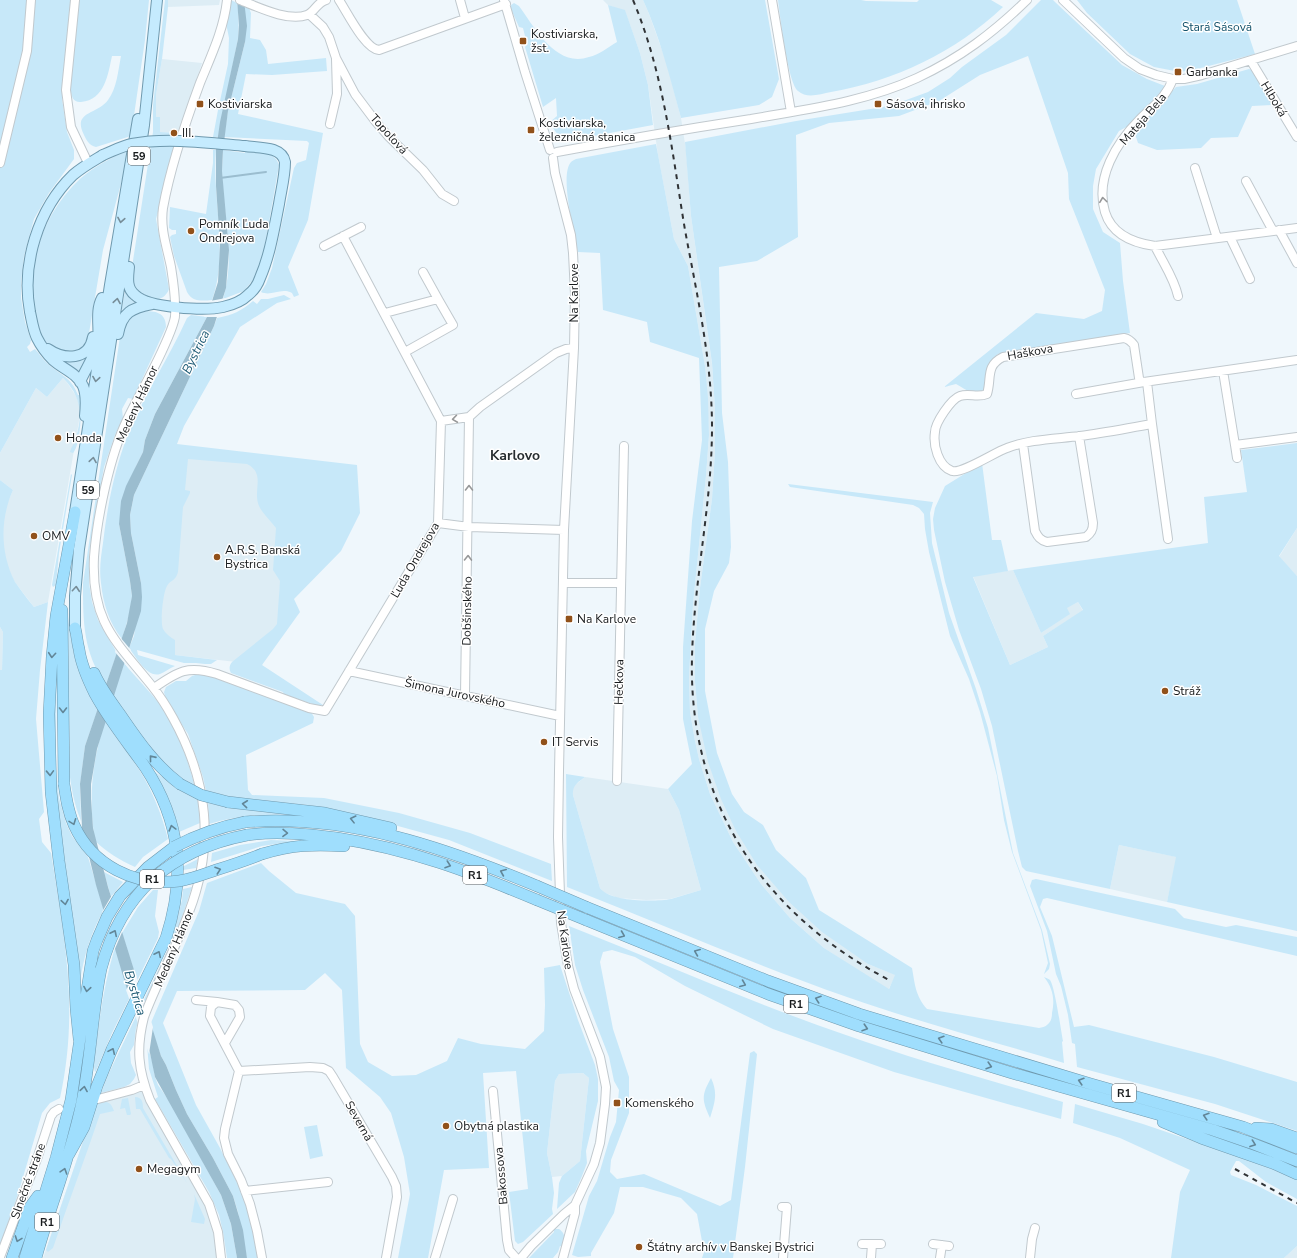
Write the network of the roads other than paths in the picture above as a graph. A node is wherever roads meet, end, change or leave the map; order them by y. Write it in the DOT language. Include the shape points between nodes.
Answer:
graph roads {
  1 [pos="31,0"];
  2 [pos="75,0"];
  3 [pos="157,0"];
  4 [pos="227,0"];
  5 [pos="240,0"];
  6 [pos="323,0"];
  7 [pos="339,0"];
  8 [pos="460,0"];
  9 [pos="772,0"];
  10 [pos="1027,0"];
  11 [pos="1062,0"];
  12 [pos="505,2"];
  13 [pos="257,3"];
  14 [pos="309,14"];
  15 [pos="462,20"];
  16 [pos="1297,46"];
  17 [pos="336,58"];
  18 [pos="1251,61"];
  19 [pos="149,70"];
  20 [pos="1173,79"];
  21 [pos="791,112"];
  22 [pos="330,124"];
  23 [pos="1297,137"];
  24 [pos="553,153"];
  25 [pos="0,163"];
  26 [pos="88,163"];
  27 [pos="1195,168"];
  28 [pos="1246,181"];
  29 [pos="454,201"];
  30 [pos="360,227"];
  31 [pos="1297,228"];
  32 [pos="1276,230"];
  33 [pos="343,236"];
  34 [pos="1230,236"];
  35 [pos="1217,238"];
  36 [pos="126,241"];
  37 [pos="324,246"];
  38 [pos="1155,246"];
  39 [pos="1297,263"];
  40 [pos="423,272"];
  41 [pos="1250,279"];
  42 [pos="110,285"];
  43 [pos="1178,296"];
  44 [pos="438,299"];
  45 [pos="153,304"];
  46 [pos="175,306"];
  47 [pos="385,313"];
  48 [pos="98,319"];
  49 [pos="42,346"];
  50 [pos="574,348"];
  51 [pos="406,352"];
  52 [pos="110,354"];
  53 [pos="1297,360"];
  54 [pos="1223,371"];
  55 [pos="80,382"];
  56 [pos="1145,382"];
  57 [pos="1076,394"];
  58 [pos="469,417"];
  59 [pos="441,421"];
  60 [pos="1152,424"];
  61 [pos="1079,436"];
  62 [pos="1297,437"];
  63 [pos="1023,444"];
  64 [pos="1235,444"];
  65 [pos="624,446"];
  66 [pos="1237,458"];
  67 [pos="83,469"];
  68 [pos="75,512"];
  69 [pos="438,523"];
  70 [pos="469,527"];
  71 [pos="564,530"];
  72 [pos="1168,539"];
  73 [pos="62,580"];
  74 [pos="563,583"];
  75 [pos="621,583"];
  76 [pos="76,632"];
  77 [pos="349,671"];
  78 [pos="154,688"];
  79 [pos="98,690"];
  80 [pos="465,695"];
  81 [pos="560,716"];
  82 [pos="617,781"];
  83 [pos="410,853"];
  84 [pos="468,858"];
  85 [pos="196,1000"];
  86 [pos="217,1002"];
  87 [pos="76,1009"];
  88 [pos="79,1039"];
  89 [pos="225,1043"];
  90 [pos="239,1071"];
  91 [pos="144,1085"];
  92 [pos="494,1091"];
  93 [pos="98,1099"];
  94 [pos="1122,1105"];
  95 [pos="59,1109"];
  96 [pos="1243,1127"];
  97 [pos="1297,1138"];
  98 [pos="1297,1148"];
  99 [pos="69,1154"];
  100 [pos="1297,1161"];
  101 [pos="1297,1174"];
  102 [pos="328,1182"];
  103 [pos="245,1191"];
  104 [pos="38,1196"];
  105 [pos="453,1199"];
  106 [pos="575,1205"];
  107 [pos="782,1207"];
  108 [pos="558,1220"];
  109 [pos="1035,1228"];
  110 [pos="570,1230"];
  111 [pos="862,1244"];
  112 [pos="872,1244"];
  113 [pos="881,1244"];
  114 [pos="941,1245"];
  115 [pos="29,1256"];
  116 [pos="0,1257"];
  117 [pos="12,1258"];
  118 [pos="221,1258"];
  119 [pos="262,1258"];
  120 [pos="386,1258"];
  121 [pos="435,1258"];
  122 [pos="516,1258"];
  123 [pos="521,1258"];
  124 [pos="563,1258"];
  125 [pos="783,1258"];
  126 [pos="871,1258"];
  127 [pos="940,1258"];
  128 [pos="1030,1258"];
  1 -- 25 [label="street" via="27,51"];
  2 -- 26 [label="street" via="66,90 74,134"];
  3 -- 19 [label="main road, 59"];
  4 -- 46 [label="street, Medený Hámor" via="220,32 185,126 164,206 162,221 171,265"];
  5 -- 13 [label="street" via="249,4"];
  6 -- 14 [label="street"];
  7 -- 15 [label="street" via="358,31 375,49"];
  8 -- 15 [label="street"];
  9 -- 21 [label="street"];
  10 -- 21 [label="street" via="1002,24 956,58 916,78 869,96"];
  11 -- 20 [label="street" via="1124,58 1140,69"];
  12 -- 15 [label="street, Na Karlove"];
  12 -- 24 [label="street, Na Karlove" via="525,72"];
  13 -- 14 [label="street" via="292,17"];
  14 -- 17 [label="street, Topoľová" via="323,27"];
  16 -- 18 [label="street"];
  17 -- 22 [label="street, Topoľová" via="337,94"];
  17 -- 29 [label="street, Topoľová" via="355,94 376,122 423,170 442,194"];
  18 -- 20 [label="street" via="1202,75"];
  18 -- 23 [label="street, Hlboká"];
  19 -- 36 [label="main road, 59" via="144,125"];
  19 -- 42 [label="main road, 59, one-way" via="135,132"];
  38 -- 20 [label="street, Mateja Bela, one-way" via="1131,241 1111,225 1102,196 1103,183 1117,149 1139,120 1163,98"];
  21 -- 24 [label="street"];
  24 -- 50 [label="street, Na Karlove" via="573,253"];
  26 -- 46 [label="main road, bridge" via="131,144 155,142 246,146 276,150 284,158 278,208 266,261 260,280 253,290 243,299 224,307"];
  26 -- 49 [label="main road" via="73,175 52,201 35,237 28,272 29,306 33,327"];
  27 -- 35 [label="street"];
  28 -- 32 [label="street"];
  30 -- 33 [label="street"];
  31 -- 32 [label="street, Mateja Bela"];
  32 -- 34 [label="street, Mateja Bela"];
  32 -- 39 [label="street"];
  33 -- 37 [label="street"];
  33 -- 47 [label="street, Ľuda Ondrejova"];
  34 -- 35 [label="street, Mateja Bela"];
  34 -- 41 [label="street"];
  35 -- 38 [label="street, Mateja Bela"];
  36 -- 45 [label="main road" via="130,263 129,286 133,294"];
  52 -- 36 [label="main road, 59, one-way"];
  38 -- 43 [label="street" via="1172,277"];
  40 -- 44 [label="street"];
  42 -- 48 [label="main road" via="101,301"];
  42 -- 67 [label="main road, 59, one-way"];
  44 -- 47 [label="street"];
  44 -- 51 [label="street" via="453,325"];
  45 -- 46 [label="main road"];
  45 -- 52 [label="main road" via="139,307 126,314"];
  46 -- 78 [label="street, Medený Hámor" via="175,319 170,333 118,444 98,525 94,561 96,598 100,615 116,643"];
  47 -- 51 [label="street, Ľuda Ondrejova"];
  48 -- 49 [label="main road" via="90,347 86,352 67,357"];
  48 -- 55 [label="main road" via="95,353"];
  49 -- 55 [label="main road" via="54,361"];
  50 -- 58 [label="street" via="556,353"];
  50 -- 71 [label="street, Na Karlove"];
  51 -- 59 [label="street, Ľuda Ondrejova"];
  76 -- 52 [label="main road, 59, one-way" via="75,596 79,548"];
  53 -- 54 [label="street"];
  54 -- 56 [label="street"];
  54 -- 64 [label="street"];
  55 -- 67 [label="main road" via="85,392 86,405 79,450"];
  56 -- 57 [label="street"];
  56 -- 60 [label="street, Haškova"];
  56 -- 63 [label="street, Haškova" via="1139,378 1134,345 1124,338 1003,356 992,364 987,394 959,396 953,400 937,423 934,447 943,465 951,471 963,470 995,452"];
  58 -- 59 [label="street, one-way"];
  70 -- 58 [label="street, Dobšinského, one-way"];
  59 -- 69 [label="street, Ľuda Ondrejova"];
  60 -- 61 [label="street, Haškova"];
  60 -- 72 [label="street, Haškova"];
  61 -- 63 [label="street, Haškova"];
  61 -- 63 [label="street" via="1093,523 1093,529 1086,537 1047,542 1038,537 1035,531"];
  62 -- 64 [label="street"];
  64 -- 66 [label="street"];
  65 -- 75 [label="street, Hečkova"];
  67 -- 68 [label="main road, 59"];
  68 -- 73 [label="highway"];
  69 -- 70 [label="street"];
  69 -- 77 [label="street, Ľuda Ondrejova"];
  70 -- 71 [label="street"];
  80 -- 70 [label="street, Dobšinského, one-way"];
  71 -- 74 [label="street, Na Karlove"];
  73 -- 83 [label="highway, one-way, bridge" via="66,802 74,825 96,856 125,875 152,882 179,881 262,854 310,845 348,846 382,852"];
  73 -- 87 [label="highway, one-way" via="52,656 49,714 51,792 74,965"];
  74 -- 75 [label="street"];
  74 -- 81 [label="street, Na Karlove"];
  75 -- 82 [label="street, Hečkova"];
  76 -- 79 [label="highway"];
  77 -- 78 [label="street, Ľuda Ondrejova" via="325,711 309,708 202,670 180,671"];
  77 -- 80 [label="street, Šimona Jurovského"];
  78 -- 91 [label="street, Medený Hámor" via="190,750 201,788 205,839 204,856 190,912 147,1009 140,1031 138,1053"];
  84 -- 79 [label="highway, one-way, bridge" via="442,843 350,818 301,809 228,802 201,795 180,784 154,761"];
  99 -- 79 [label="highway, one-way" via="84,1127 96,1086 166,938 177,888 177,848 162,797 144,766 112,722"];
  80 -- 81 [label="street, Šimona Jurovského"];
  81 -- 106 [label="street, Na Karlove" via="558,836 561,923 574,989 600,1057 606,1088 600,1143 594,1164"];
  83 -- 94 [label="highway, R1, one-way, bridge" via="461,869 768,994 859,1026"];
  99 -- 83 [label="highway, R1, one-way, bridge" via="82,1102 101,969 122,917 138,894 154,878 199,849 215,842 246,835 310,835 367,843"];
  84 -- 88 [label="highway, R1, one-way, bridge" via="389,835 344,827 282,821 245,822 200,834 174,847 148,867 120,896 102,928 93,951"];
  96 -- 84 [label="highway, R1, one-way, bridge" via="859,1014 768,981"];
  85 -- 86 [label="street"];
  86 -- 89 [label="street" via="210,1008 210,1016"];
  86 -- 89 [label="street" via="235,1005 239,1010 240,1017"];
  87 -- 88 [label="highway"];
  87 -- 104 [label="highway" via="65,1100"];
  88 -- 115 [label="highway, R1" via="64,1130"];
  89 -- 90 [label="street"];
  90 -- 103 [label="street" via="224,1138 228,1154"];
  90 -- 120 [label="street, Severná" via="310,1067 323,1068 334,1077 396,1186 397,1197"];
  91 -- 93 [label="street"];
  91 -- 118 [label="street, Medený Hámor" via="209,1204 218,1232"];
  92 -- 122 [label="street, Bakossova" via="507,1240 509,1250"];
  94 -- 100 [label="highway, R1, one-way" via="1213,1130"];
  94 -- 101 [label="highway"];
  95 -- 116 [label="street, Slnečné stráne" via="49,1121"];
  96 -- 97 [label="highway" via="1271,1129"];
  96 -- 98 [label="highway, R1"];
  115 -- 99 [label="highway, R1, one-way"];
  102 -- 103 [label="street"];
  103 -- 119 [label="street" via="255,1220"];
  104 -- 115 [label="highway"];
  104 -- 117 [label="highway, one-way" via="30,1207"];
  105 -- 121 [label="street"];
  106 -- 108 [label="street, Na Karlove"];
  106 -- 110 [label="street"];
  107 -- 125 [label="street" via="787,1207"];
  108 -- 110 [label="street"];
  108 -- 123 [label="street, Na Karlove"];
  109 -- 128 [label="street"];
  110 -- 124 [label="street"];
  111 -- 112 [label="street"];
  112 -- 113 [label="street"];
  112 -- 126 [label="street"];
  114 -- 127 [label="street"];
}
